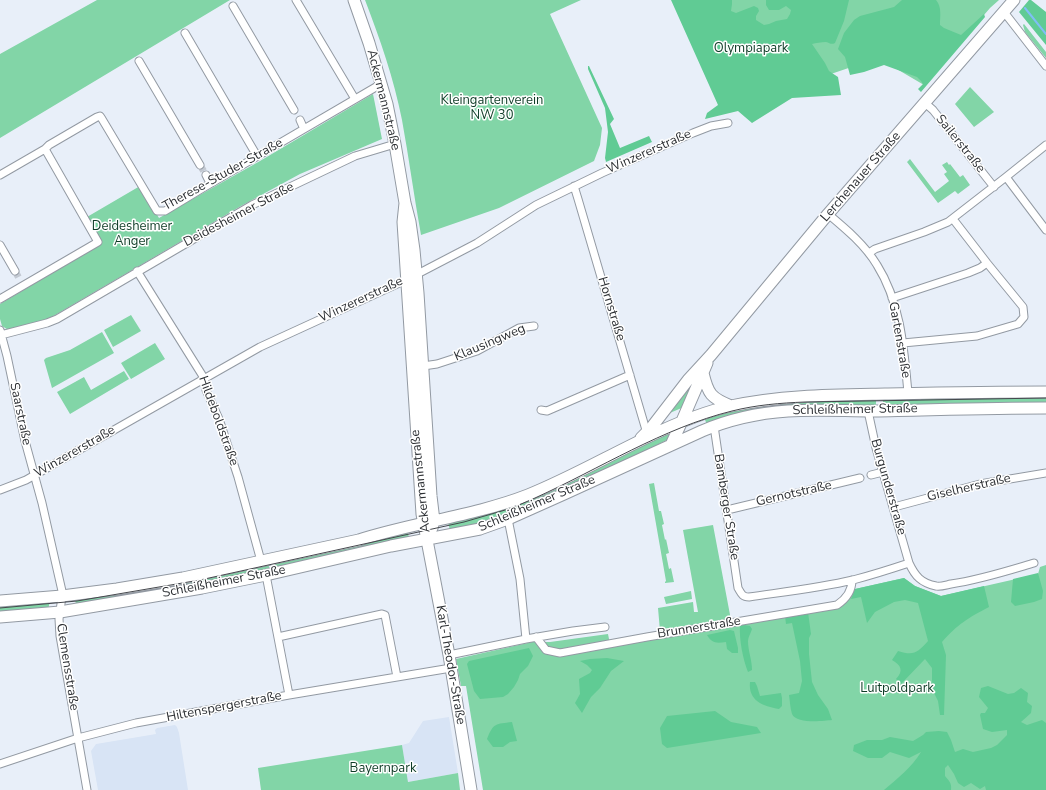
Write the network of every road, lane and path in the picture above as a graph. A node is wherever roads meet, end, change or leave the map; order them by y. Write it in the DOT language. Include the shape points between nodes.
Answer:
graph roads {
  1 [pos="296,0"];
  2 [pos="354,0"];
  3 [pos="1014,0"];
  4 [pos="233,6"];
  5 [pos="1004,12"];
  6 [pos="185,33"];
  7 [pos="139,61"];
  8 [pos="1046,66"];
  9 [pos="381,84"];
  10 [pos="355,99"];
  11 [pos="925,103"];
  12 [pos="294,110"];
  13 [pos="300,120"];
  14 [pos="728,123"];
  15 [pos="304,129"];
  16 [pos="395,144"];
  17 [pos="1046,145"];
  18 [pos="45,149"];
  19 [pos="257,156"];
  20 [pos="200,165"];
  21 [pos="0,175"];
  22 [pos="206,175"];
  23 [pos="1006,178"];
  24 [pos="210,183"];
  25 [pos="574,186"];
  26 [pos="994,187"];
  27 [pos="405,203"];
  28 [pos="828,214"];
  29 [pos="953,219"];
  30 [pos="1046,230"];
  31 [pos="0,245"];
  32 [pos="869,254"];
  33 [pos="986,263"];
  34 [pos="15,271"];
  35 [pos="137,271"];
  36 [pos="416,274"];
  37 [pos="406,280"];
  38 [pos="892,298"];
  39 [pos="0,299"];
  40 [pos="534,326"];
  41 [pos="1,332"];
  42 [pos="902,343"];
  43 [pos="711,355"];
  44 [pos="423,366"];
  45 [pos="703,373"];
  46 [pos="630,375"];
  47 [pos="204,378"];
  48 [pos="1046,392"];
  49 [pos="908,393"];
  50 [pos="731,406"];
  51 [pos="1046,408"];
  52 [pos="541,410"];
  53 [pos="868,411"];
  54 [pos="682,421"];
  55 [pos="714,426"];
  56 [pos="646,433"];
  57 [pos="637,443"];
  58 [pos="671,445"];
  59 [pos="883,472"];
  60 [pos="1046,473"];
  61 [pos="871,475"];
  62 [pos="34,476"];
  63 [pos="860,478"];
  64 [pos="0,490"];
  65 [pos="894,507"];
  66 [pos="727,510"];
  67 [pos="508,519"];
  68 [pos="429,522"];
  69 [pos="427,540"];
  70 [pos="262,561"];
  71 [pos="909,563"];
  72 [pos="1034,563"];
  73 [pos="266,574"];
  74 [pos="852,580"];
  75 [pos="738,588"];
  76 [pos="62,596"];
  77 [pos="0,601"];
  78 [pos="60,612"];
  79 [pos="0,617"];
  80 [pos="605,627"];
  81 [pos="278,637"];
  82 [pos="536,637"];
  83 [pos="526,639"];
  84 [pos="450,656"];
  85 [pos="451,668"];
  86 [pos="397,677"];
  87 [pos="289,695"];
  88 [pos="78,738"];
  89 [pos="0,764"];
  90 [pos="87,790"];
  91 [pos="471,790"];
  1 -- 10 [label="street"];
  2 -- 9 [label="main road, Ackermannstraße"];
  3 -- 5 [label="main road, Lerchenauer Straße"];
  4 -- 12 [label="street"];
  5 -- 8 [label="street"];
  5 -- 11 [label="main road, Lerchenauer Straße"];
  6 -- 19 [label="street"];
  7 -- 20 [label="street"];
  9 -- 10 [label="street, Therese-Studer-Straße"];
  9 -- 16 [label="main road, Ackermannstraße"];
  10 -- 15 [label="street, Therese-Studer-Straße"];
  11 -- 26 [label="street, Sailerstraße"];
  11 -- 28 [label="main road, Lerchenauer Straße"];
  13 -- 15 [label="street"];
  14 -- 25 [label="street, Winzererstraße" via="693,133"];
  15 -- 19 [label="street, Therese-Studer-Straße"];
  16 -- 27 [label="main road, Ackermannstraße"];
  16 -- 35 [label="street, Deidesheimer Straße" via="355,156 252,205"];
  17 -- 23 [label="street"];
  18 -- 21 [label="street"];
  18 -- 24 [label="street, Therese-Studer-Straße" via="100,116 157,211 165,211"];
  18 -- 39 [label="street" via="98,242 22,283"];
  19 -- 24 [label="street, Therese-Studer-Straße"];
  22 -- 24 [label="street"];
  23 -- 26 [label="street"];
  23 -- 30 [label="street"];
  25 -- 36 [label="street, Winzererstraße" via="536,205 477,243"];
  25 -- 46 [label="street, Hornstraße"];
  26 -- 29 [label="street"];
  27 -- 36 [label="main road, Ackermannstraße" via="410,222"];
  27 -- 37 [label="main road, Ackermannstraße" via="403,222"];
  28 -- 32 [label="street, Gartenstraße"];
  28 -- 43 [label="main road, Lerchenauer Straße"];
  29 -- 32 [label="street"];
  29 -- 33 [label="street"];
  31 -- 34 [label="street"];
  32 -- 38 [label="street, Gartenstraße" via="883,276"];
  33 -- 38 [label="street" via="968,273"];
  33 -- 42 [label="street" via="1022,307 1024,317 1018,324 977,336"];
  35 -- 41 [label="street, Deidesheimer Straße" via="57,319"];
  35 -- 47 [label="street, Hildeboldstraße"];
  36 -- 37 [label="street, Winzererstraße"];
  36 -- 44 [label="main road, Ackermannstraße"];
  37 -- 47 [label="street, Winzererstraße" via="260,347"];
  37 -- 68 [label="main road, Ackermannstraße" via="421,501"];
  38 -- 42 [label="street, Gartenstraße"];
  40 -- 44 [label="street, Klausingweg" via="520,328 477,351"];
  41 -- 62 [label="street, Saarstraße"];
  42 -- 49 [label="street, Gartenstraße"];
  43 -- 45 [label="main road, Lerchenauer Straße"];
  43 -- 56 [label="main road, Lerchenauer Straße"];
  44 -- 68 [label="main road, Ackermannstraße" via="431,496"];
  45 -- 50 [label="main road" via="713,396"];
  45 -- 54 [label="main road, Lerchenauer Straße"];
  46 -- 52 [label="street" via="547,411"];
  46 -- 56 [label="street, Hornstraße"];
  47 -- 62 [label="street, Winzererstraße"];
  47 -- 70 [label="street, Hildeboldstraße" via="206,390 219,419 238,477"];
  48 -- 49 [label="main road, Schleißheimer Straße"];
  49 -- 50 [label="main road, Schleißheimer Straße" via="766,399"];
  50 -- 54 [label="main road, Schleißheimer Straße"];
  51 -- 53 [label="main road, Schleißheimer Straße"];
  53 -- 55 [label="main road, Schleißheimer Straße" via="783,412 745,417"];
  53 -- 59 [label="street, Burgunderstraße"];
  54 -- 57 [label="main road, Schleißheimer Straße"];
  54 -- 58 [label="main road, Lerchenauer Straße"];
  55 -- 58 [label="main road, Schleißheimer Straße"];
  55 -- 66 [label="street, Bamberger Straße"];
  56 -- 57 [label="main road, Lerchenauer Straße"];
  57 -- 68 [label="main road, Schleißheimer Straße" via="527,495 488,508"];
  58 -- 67 [label="main road, Schleißheimer Straße"];
  59 -- 61 [label="street"];
  59 -- 65 [label="street, Burgunderstraße"];
  60 -- 65 [label="street, Giselherstraße" via="980,484"];
  62 -- 64 [label="street, Winzererstraße"];
  62 -- 76 [label="street, Clemensstraße"];
  63 -- 66 [label="street, Gernotstraße"];
  65 -- 71 [label="street, Burgunderstraße"];
  66 -- 75 [label="street, Bamberger Straße"];
  67 -- 69 [label="main road, Schleißheimer Straße" via="480,529"];
  67 -- 83 [label="street" via="520,579"];
  68 -- 69 [label="main road, Ackermannstraße"];
  68 -- 70 [label="main road, Schleißheimer Straße"];
  69 -- 73 [label="main road, Schleißheimer Straße"];
  69 -- 84 [label="main road, Karl-Theodor-Straße"];
  70 -- 76 [label="main road, Schleißheimer Straße" via="183,578"];
  71 -- 72 [label="street" via="920,580 937,586"];
  71 -- 74 [label="street, Brunnerstraße"];
  73 -- 78 [label="main road, Schleißheimer Straße" via="202,588"];
  73 -- 81 [label="street"];
  74 -- 75 [label="street, Brunnerstraße" via="749,597 742,595"];
  74 -- 82 [label="street, Brunnerstraße" via="852,586 844,601 824,608 560,653 546,650"];
  76 -- 77 [label="main road, Schleißheimer Straße"];
  76 -- 78 [label="street, Clemensstraße"];
  78 -- 79 [label="main road, Schleißheimer Straße"];
  78 -- 88 [label="street, Clemensstraße" via="61,643"];
  80 -- 82 [label="street"];
  81 -- 86 [label="street" via="385,615"];
  81 -- 87 [label="street"];
  82 -- 83 [label="street"];
  83 -- 84 [label="street"];
  84 -- 85 [label="main road, Karl-Theodor-Straße"];
  85 -- 86 [label="street, Hiltenspergerstraße"];
  85 -- 91 [label="main road, Karl-Theodor-Straße"];
  86 -- 87 [label="street, Hiltenspergerstraße"];
  87 -- 88 [label="street, Hiltenspergerstraße" via="136,724"];
  88 -- 89 [label="street, Hiltenspergerstraße"];
  88 -- 90 [label="street, Clemensstraße"];
}
